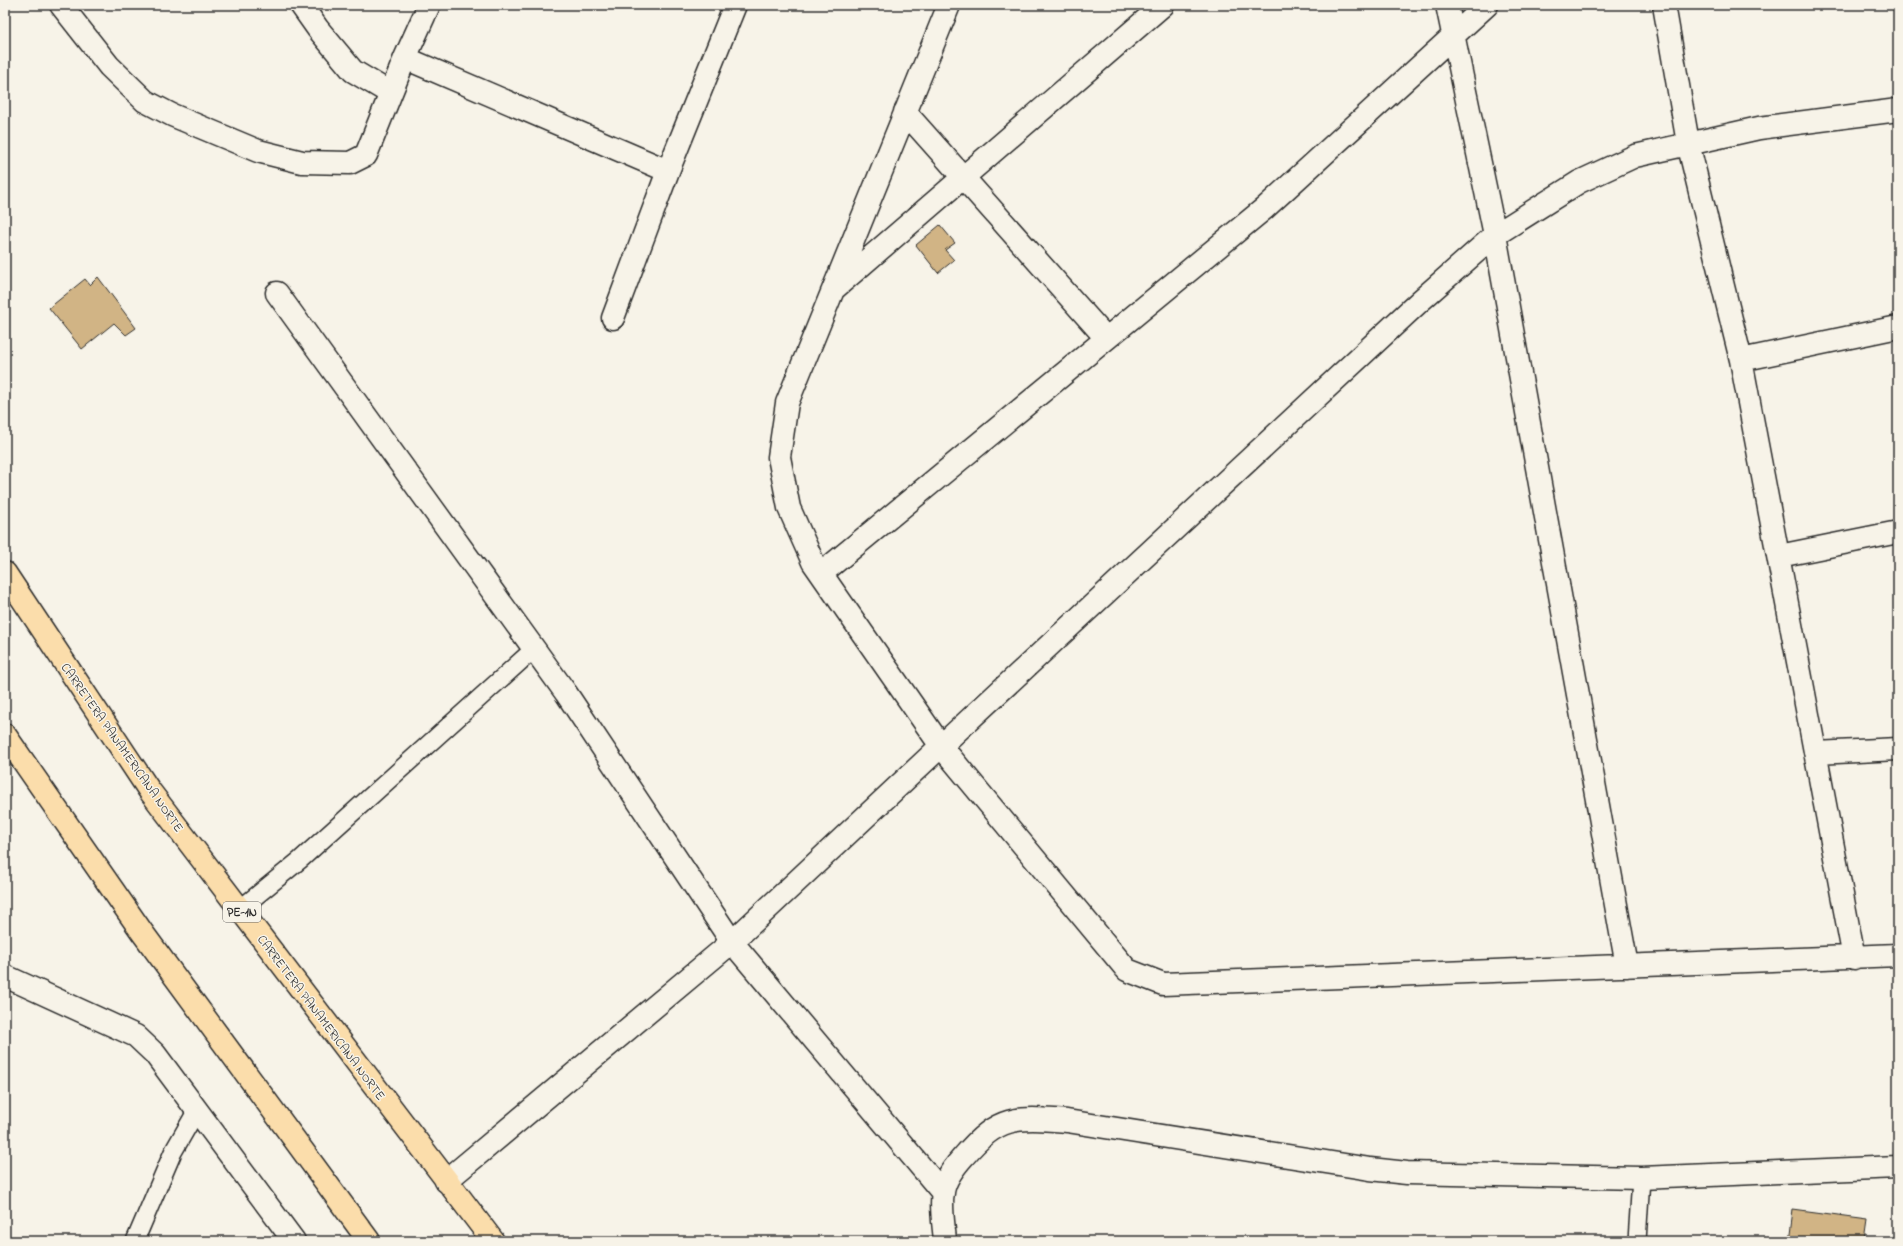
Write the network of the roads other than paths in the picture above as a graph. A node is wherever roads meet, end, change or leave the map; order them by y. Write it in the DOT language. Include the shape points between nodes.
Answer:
graph roads {
  1 [pos="61,5"];
  2 [pos="301,5"];
  3 [pos="429,5"];
  4 [pos="735,5"];
  5 [pos="949,5"];
  6 [pos="1163,5"];
  7 [pos="1447,5"];
  8 [pos="1487,5"];
  9 [pos="1664,5"];
  10 [pos="1452,37"];
  11 [pos="405,58"];
  12 [pos="390,94"];
  13 [pos="1898,110"];
  14 [pos="905,112"];
  15 [pos="1688,143"];
  16 [pos="668,171"];
  17 [pos="964,177"];
  18 [pos="1495,235"];
  19 [pos="833,290"];
  20 [pos="277,293"];
  21 [pos="612,318"];
  22 [pos="1898,328"];
  23 [pos="1106,338"];
  24 [pos="1740,360"];
  25 [pos="1898,532"];
  26 [pos="1779,556"];
  27 [pos="822,572"];
  28 [pos="5,573"];
  29 [pos="534,649"];
  30 [pos="5,735"];
  31 [pos="941,746"];
  32 [pos="1898,749"];
  33 [pos="1816,753"];
  34 [pos="240,909"];
  35 [pos="732,942"];
  36 [pos="1898,955"];
  37 [pos="1854,958"];
  38 [pos="1627,966"];
  39 [pos="5,976"];
  40 [pos="198,1110"];
  41 [pos="1898,1167"];
  42 [pos="1642,1178"];
  43 [pos="446,1181"];
  44 [pos="943,1193"];
  45 [pos="135,1241"];
  46 [pos="294,1241"];
  47 [pos="369,1241"];
  48 [pos="493,1241"];
  49 [pos="944,1241"];
  50 [pos="1637,1241"];
  1 -- 12 [label="street" via="109,66 145,101 258,151 302,162 350,163 366,155"];
  2 -- 12 [label="street" via="354,71"];
  3 -- 11 [label="street"];
  4 -- 16 [label="street"];
  5 -- 14 [label="street"];
  6 -- 17 [label="street"];
  7 -- 10 [label="street"];
  8 -- 10 [label="street"];
  9 -- 15 [label="street"];
  10 -- 18 [label="street"];
  10 -- 23 [label="street" via="1265,208"];
  11 -- 12 [label="street"];
  11 -- 16 [label="street"];
  13 -- 15 [label="street" via="1758,128"];
  14 -- 17 [label="street"];
  14 -- 19 [label="street"];
  15 -- 18 [label="street" via="1635,156 1579,182"];
  15 -- 24 [label="street"];
  16 -- 21 [label="street"];
  17 -- 19 [label="street"];
  17 -- 23 [label="street"];
  18 -- 31 [label="street"];
  18 -- 38 [label="street"];
  19 -- 27 [label="street" via="787,403 780,457 789,508 813,562"];
  20 -- 29 [label="street"];
  22 -- 24 [label="street"];
  23 -- 27 [label="street"];
  24 -- 26 [label="street"];
  25 -- 26 [label="street"];
  26 -- 33 [label="street"];
  27 -- 31 [label="street"];
  28 -- 34 [label="highway, CARRETERA PANAMERICANA NORTE / PE-1N" via="149,790"];
  29 -- 34 [label="lane" via="300,860"];
  29 -- 35 [label="street"];
  30 -- 47 [label="highway" via="142,932"];
  31 -- 35 [label="street"];
  31 -- 38 [label="street" via="1127,970 1163,984"];
  32 -- 33 [label="street"];
  33 -- 37 [label="street"];
  34 -- 43 [label="highway, CARRETERA PANAMERICANA NORTE / PE-1N"];
  35 -- 43 [label="street"];
  35 -- 44 [label="street"];
  36 -- 37 [label="street"];
  37 -- 38 [label="street"];
  39 -- 40 [label="street" via="136,1036 155,1054"];
  40 -- 45 [label="lane" via="173,1152"];
  40 -- 46 [label="street"];
  41 -- 42 [label="street"];
  42 -- 44 [label="street" via="1407,1173 1067,1121 1022,1119 998,1124 979,1138 948,1175"];
  42 -- 50 [label="lane"];
  43 -- 48 [label="highway, CARRETERA PANAMERICANA NORTE / PE-1N"];
  44 -- 49 [label="street"];
}
